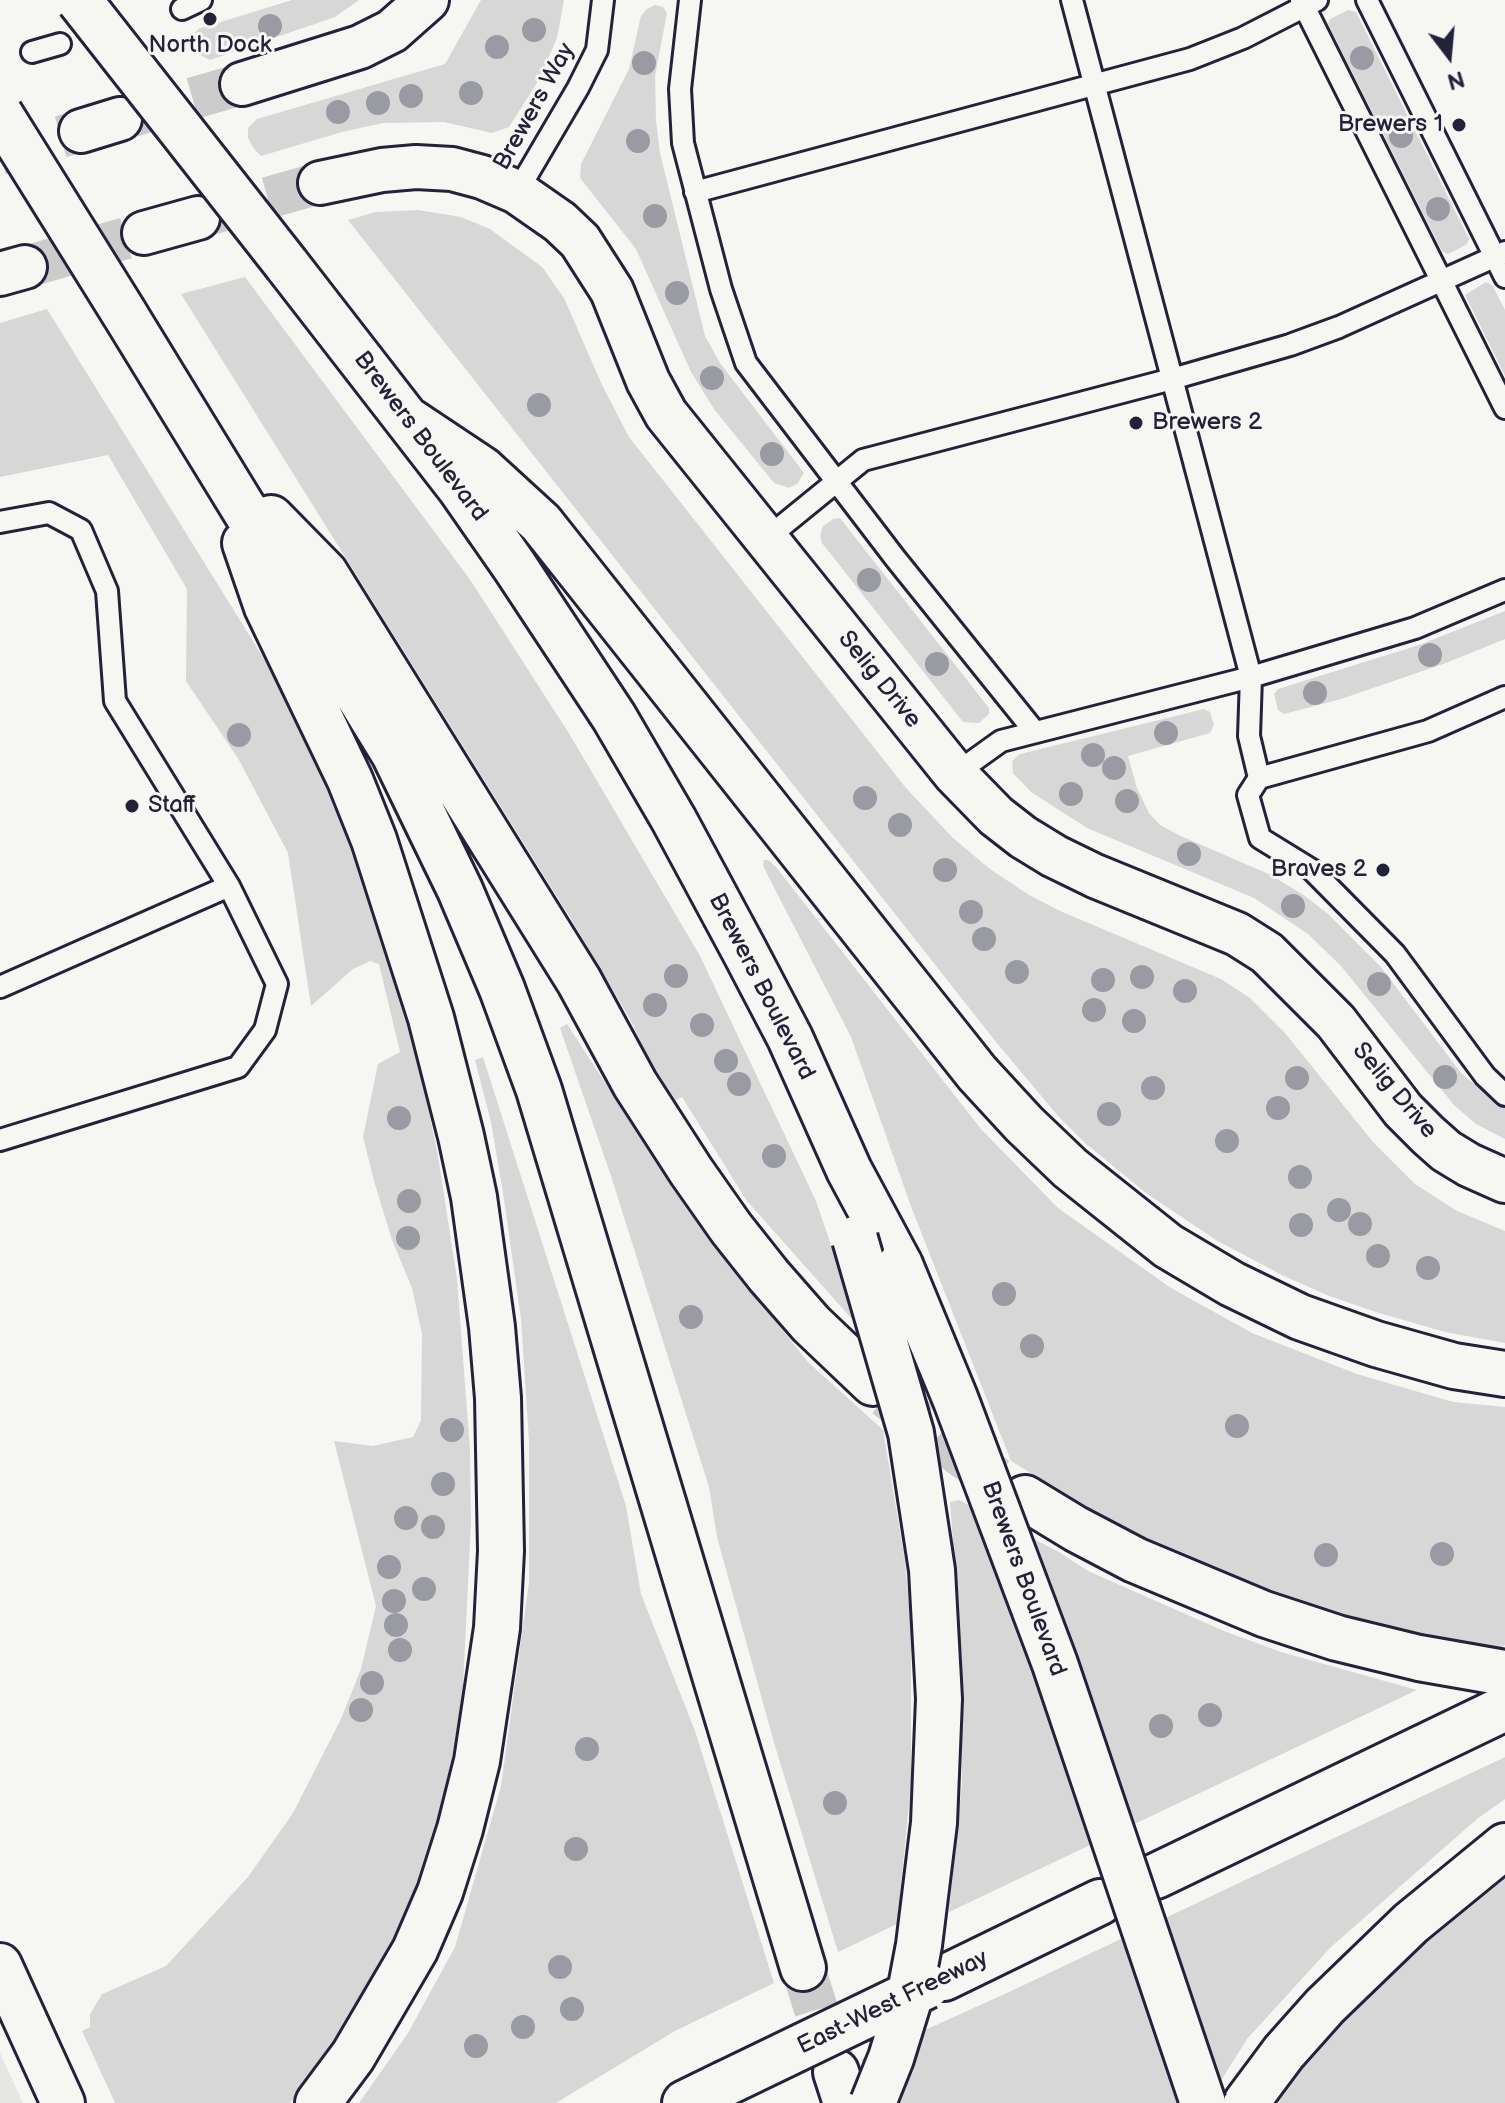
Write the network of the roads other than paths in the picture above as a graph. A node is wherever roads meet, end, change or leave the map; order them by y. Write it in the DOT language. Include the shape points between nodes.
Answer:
graph roads {
  1 [pos="79,0"];
  2 [pos="201,0"];
  3 [pos="427,0"];
  4 [pos="603,0"];
  5 [pos="690,0"];
  6 [pos="1072,0"];
  7 [pos="1367,0"];
  8 [pos="1307,2"];
  9 [pos="182,9"];
  10 [pos="60,44"];
  11 [pos="32,52"];
  12 [pos="242,84"];
  13 [pos="1095,84"];
  14 [pos="0,114"];
  15 [pos="120,119"];
  16 [pos="81,131"];
  17 [pos="320,183"];
  18 [pos="517,192"];
  19 [pos="695,192"];
  20 [pos="198,218"];
  21 [pos="144,233"];
  22 [pos="1500,254"];
  23 [pos="1505,277"];
  24 [pos="1442,282"];
  25 [pos="1172,379"];
  26 [pos="1505,408"];
  27 [pos="410,421"];
  28 [pos="219,465"];
  29 [pos="837,481"];
  30 [pos="0,522"];
  31 [pos="766,539"];
  32 [pos="1505,590"];
  33 [pos="1251,677"];
  34 [pos="1505,697"];
  35 [pos="1035,732"];
  36 [pos="955,774"];
  37 [pos="1259,778"];
  38 [pos="229,886"];
  39 [pos="0,987"];
  40 [pos="1505,1095"];
  41 [pos="0,1140"];
  42 [pos="849,1170"];
  43 [pos="1505,1181"];
  44 [pos="1505,1374"];
  45 [pos="873,1383"];
  46 [pos="1025,1498"];
  47 [pos="1505,1673"];
  48 [pos="1505,1708"];
  49 [pos="1505,1846"];
  50 [pos="1156,1876"];
  51 [pos="1100,1902"];
  52 [pos="0,1965"];
  53 [pos="803,1968"];
  54 [pos="63,2103"];
  55 [pos="318,2103"];
  56 [pos="685,2103"];
  57 [pos="873,2103"];
  58 [pos="1203,2103"];
  59 [pos="1246,2103"];
  1 -- 27 [label="highway, Brewers Boulevard, bridge"];
  2 -- 9 [label="lane"];
  3 -- 12 [label="street" via="392,31 360,47"];
  4 -- 18 [label="lane, Brewers Way" via="597,50"];
  5 -- 19 [label="lane" via="680,89 683,143"];
  6 -- 13 [label="lane"];
  7 -- 22 [label="lane"];
  8 -- 13 [label="lane" via="1243,38 1190,59"];
  8 -- 24 [label="lane"];
  10 -- 11 [label="lane"];
  13 -- 19 [label="lane"];
  13 -- 25 [label="lane"];
  14 -- 28 [label="highway, bridge"];
  15 -- 16 [label="street"];
  17 -- 18 [label="street, Selig Drive" via="416,167 452,169"];
  18 -- 31 [label="street, Selig Drive" via="580,241 612,291 666,414"];
  19 -- 29 [label="lane" via="746,363"];
  20 -- 21 [label="street"];
  22 -- 23 [label="lane"];
  22 -- 24 [label="lane"];
  24 -- 25 [label="lane" via="1302,341"];
  24 -- 26 [label="lane"];
  25 -- 29 [label="lane" via="863,460"];
  25 -- 33 [label="lane"];
  27 -- 42 [label="highway, Brewers Boulevard" via="515,567 629,743 783,1026"];
  27 -- 44 [label="highway" via="482,469 541,523 936,1024 1070,1168 1168,1246 1300,1317 1454,1366"];
  28 -- 45 [label="highway" via="325,573 579,981 635,1084 731,1228 811,1324"];
  28 -- 53 [label="highway" via="394,754 502,989 539,1090"];
  28 -- 55 [label="highway" via="267,607 374,840 427,1003 474,1197 498,1398 497,1628 477,1761 460,1829 415,1950 353,2056"];
  29 -- 31 [label="lane"];
  29 -- 35 [label="lane"];
  30 -- 38 [label="lane" via="49,513 81,530 107,591 115,701"];
  31 -- 36 [label="street, Selig Drive"];
  32 -- 33 [label="lane" via="1415,628"];
  33 -- 35 [label="lane"];
  33 -- 37 [label="lane" via="1249,736"];
  34 -- 37 [label="lane" via="1428,731"];
  35 -- 36 [label="lane" via="1001,741"];
  36 -- 43 [label="street, Selig Drive" via="996,816 1054,856 1237,934 1267,953 1336,1022 1428,1135 1469,1165"];
  37 -- 40 [label="lane" via="1248,795 1260,838 1312,870 1395,954 1485,1076"];
  38 -- 39 [label="lane"];
  38 -- 41 [label="lane" via="277,984 265,1030 238,1067"];
  42 -- 57 [label="highway, bridge" via="855,1239 911,1433 932,1570 939,1699 934,1823 919,1945 908,2003"];
  42 -- 58 [label="highway, Brewers Boulevard, bridge" via="900,1265 955,1398 1055,1664"];
  46 -- 47 [label="highway" via="1147,1565 1264,1614 1337,1638"];
  48 -- 50 [label="highway"];
  49 -- 59 [label="highway" via="1411,1923 1325,2006"];
  51 -- 56 [label="highway, East-West Freeway, bridge"];
  52 -- 54 [label="street"];
}
